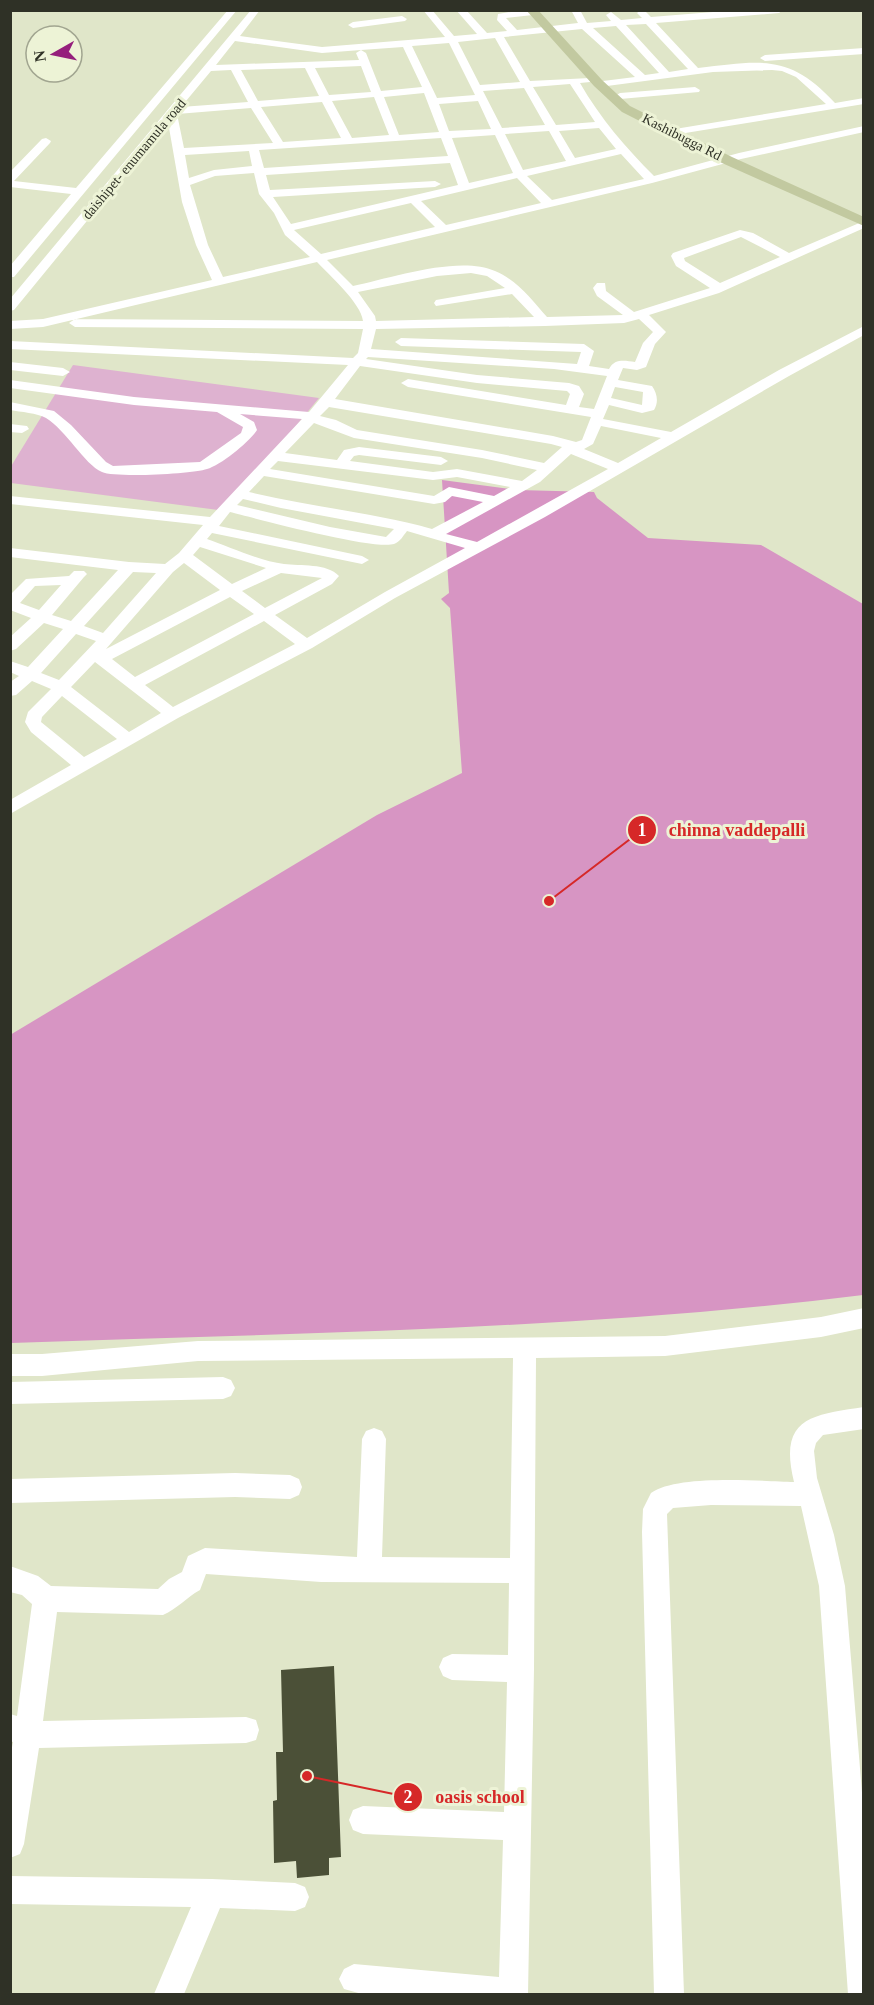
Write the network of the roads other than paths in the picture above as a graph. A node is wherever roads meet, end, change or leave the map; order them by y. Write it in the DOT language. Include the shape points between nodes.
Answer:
graph roads {
  1 [pos="233,10"];
  2 [pos="256,10"];
  3 [pos="395,10"];
  4 [pos="427,10"];
  5 [pos="460,10"];
  6 [pos="575,10"];
  7 [pos="607,10"];
  8 [pos="640,10"];
  9 [pos="779,10"];
  10 [pos="535,11"];
  11 [pos="648,20"];
  12 [pos="616,23"];
  13 [pos="353,25"];
  14 [pos="407,25"];
  15 [pos="584,25"];
  16 [pos="553,29"];
  17 [pos="514,33"];
  18 [pos="375,35"];
  19 [pos="498,35"];
  20 [pos="484,36"];
  21 [pos="233,38"];
  22 [pos="352,38"];
  23 [pos="326,40"];
  24 [pos="452,40"];
  25 [pos="421,43"];
  26 [pos="406,44"];
  27 [pos="359,48"];
  28 [pos="864,51"];
  29 [pos="365,63"];
  30 [pos="309,66"];
  31 [pos="771,66"];
  32 [pos="209,68"];
  33 [pos="235,68"];
  34 [pos="695,71"];
  35 [pos="666,75"];
  36 [pos="643,79"];
  37 [pos="601,81"];
  38 [pos="574,82"];
  39 [pos="527,85"];
  40 [pos="427,90"];
  41 [pos="695,90"];
  42 [pos="480,93"];
  43 [pos="376,94"];
  44 [pos="620,96"];
  45 [pos="324,99"];
  46 [pos="433,101"];
  47 [pos="864,101"];
  48 [pos="254,105"];
  49 [pos="832,106"];
  50 [pos="173,112"];
  51 [pos="600,125"];
  52 [pos="550,128"];
  53 [pos="864,129"];
  54 [pos="677,131"];
  55 [pos="497,132"];
  56 [pos="445,136"];
  57 [pos="395,138"];
  58 [pos="46,141"];
  59 [pos="352,141"];
  60 [pos="280,146"];
  61 [pos="253,147"];
  62 [pos="622,151"];
  63 [pos="178,152"];
  64 [pos="733,158"];
  65 [pos="454,159"];
  66 [pos="572,162"];
  67 [pos="365,164"];
  68 [pos="259,170"];
  69 [pos="520,176"];
  70 [pos="10,179"];
  71 [pos="652,180"];
  72 [pos="184,183"];
  73 [pos="10,184"];
  74 [pos="463,185"];
  75 [pos="376,189"];
  76 [pos="80,192"];
  77 [pos="265,194"];
  78 [pos="413,200"];
  79 [pos="549,204"];
  80 [pos="386,205"];
  81 [pos="864,217"];
  82 [pos="864,223"];
  83 [pos="287,228"];
  84 [pos="443,229"];
  85 [pos="10,255"];
  86 [pos="25,257"];
  87 [pos="319,258"];
  88 [pos="790,258"];
  89 [pos="10,274"];
  90 [pos="219,281"];
  91 [pos="601,286"];
  92 [pos="719,288"];
  93 [pos="350,290"];
  94 [pos="514,290"];
  95 [pos="440,303"];
  96 [pos="10,307"];
  97 [pos="638,316"];
  98 [pos="545,322"];
  99 [pos="43,323"];
  100 [pos="192,324"];
  101 [pos="10,325"];
  102 [pos="370,325"];
  103 [pos="864,330"];
  104 [pos="275,341"];
  105 [pos="10,345"];
  106 [pos="181,353"];
  107 [pos="359,358"];
  108 [pos="10,366"];
  109 [pos="582,368"];
  110 [pos="63,372"];
  111 [pos="611,377"];
  112 [pos="10,384"];
  113 [pos="603,400"];
  114 [pos="326,402"];
  115 [pos="10,406"];
  116 [pos="220,408"];
  117 [pos="571,410"];
  118 [pos="500,414"];
  119 [pos="312,417"];
  120 [pos="596,418"];
  121 [pos="674,436"];
  122 [pos="573,448"];
  123 [pos="275,456"];
  124 [pos="548,468"];
  125 [pos="619,468"];
  126 [pos="262,472"];
  127 [pos="522,485"];
  128 [pos="242,494"];
  129 [pos="10,500"];
  130 [pos="495,500"];
  131 [pos="227,507"];
  132 [pos="211,525"];
  133 [pos="404,526"];
  134 [pos="433,535"];
  135 [pos="198,541"];
  136 [pos="477,547"];
  137 [pos="12,554"];
  138 [pos="184,556"];
  139 [pos="362,560"];
  140 [pos="90,562"];
  141 [pos="129,567"];
  142 [pos="168,568"];
  143 [pos="279,568"];
  144 [pos="74,580"];
  145 [pos="231,590"];
  146 [pos="12,607"];
  147 [pos="263,615"];
  148 [pos="41,617"];
  149 [pos="74,628"];
  150 [pos="105,639"];
  151 [pos="306,645"];
  152 [pos="10,646"];
  153 [pos="98,656"];
  154 [pos="10,666"];
  155 [pos="32,673"];
  156 [pos="135,684"];
  157 [pos="61,687"];
  158 [pos="10,691"];
  159 [pos="172,714"];
  160 [pos="129,740"];
  161 [pos="84,766"];
  162 [pos="10,808"];
  163 [pos="864,1318"];
  164 [pos="525,1349"];
  165 [pos="10,1365"];
  166 [pos="223,1388"];
  167 [pos="10,1393"];
  168 [pos="864,1418"];
  169 [pos="374,1439"];
  170 [pos="290,1487"];
  171 [pos="10,1491"];
  172 [pos="811,1494"];
  173 [pos="369,1569"];
  174 [pos="521,1571"];
  175 [pos="10,1579"];
  176 [pos="46,1599"];
  177 [pos="452,1667"];
  178 [pos="521,1669"];
  179 [pos="246,1730"];
  180 [pos="19,1731"];
  181 [pos="363,1820"];
  182 [pos="517,1827"];
  183 [pos="10,1844"];
  184 [pos="10,1890"];
  185 [pos="212,1893"];
  186 [pos="295,1897"];
  187 [pos="354,1979"];
  188 [pos="513,1994"];
  189 [pos="169,1995"];
  190 [pos="669,1995"];
  191 [pos="862,1995"];
  1 -- 76 [label="street"];
  2 -- 21 [label="street, daishipet- enumamula road"];
  3 -- 14 [label="street"];
  4 -- 24 [label="street"];
  5 -- 20 [label="street"];
  6 -- 15 [label="street"];
  7 -- 12 [label="street"];
  8 -- 11 [label="street"];
  9 -- 11 [label="street"];
  10 -- 16 [label="main road, Kashibugga Rd"];
  10 -- 17 [label="street" via="501,16"];
  11 -- 12 [label="street"];
  11 -- 34 [label="street"];
  12 -- 15 [label="street"];
  12 -- 35 [label="street"];
  13 -- 14 [label="street"];
  14 -- 25 [label="street"];
  15 -- 16 [label="street"];
  15 -- 36 [label="street"];
  16 -- 17 [label="street"];
  16 -- 37 [label="main road, Kashibugga Rd"];
  17 -- 19 [label="street"];
  18 -- 22 [label="street"];
  19 -- 20 [label="street"];
  19 -- 39 [label="street"];
  20 -- 24 [label="street"];
  21 -- 27 [label="street" via="308,50"];
  21 -- 32 [label="street, daishipet- enumamula road"];
  22 -- 23 [label="street"];
  22 -- 27 [label="street"];
  24 -- 25 [label="street"];
  24 -- 42 [label="street"];
  25 -- 26 [label="street"];
  26 -- 27 [label="street"];
  26 -- 40 [label="street"];
  27 -- 29 [label="street"];
  28 -- 31 [label="street" via="764,58"];
  29 -- 30 [label="street"];
  29 -- 43 [label="street"];
  30 -- 33 [label="street"];
  30 -- 45 [label="street"];
  31 -- 34 [label="street"];
  31 -- 49 [label="street" via="800,76"];
  32 -- 33 [label="street"];
  32 -- 50 [label="street, daishipet- enumamula road"];
  33 -- 48 [label="street"];
  34 -- 35 [label="street"];
  35 -- 36 [label="street"];
  36 -- 37 [label="street"];
  37 -- 38 [label="street"];
  37 -- 44 [label="main road, Kashibugga Rd"];
  37 -- 54 [label="main road, Kashibugga Rd" via="619,104"];
  38 -- 39 [label="street"];
  38 -- 51 [label="street"];
  39 -- 42 [label="street"];
  39 -- 52 [label="street"];
  40 -- 43 [label="street"];
  40 -- 46 [label="street"];
  41 -- 44 [label="street"];
  42 -- 46 [label="street"];
  42 -- 55 [label="street"];
  43 -- 45 [label="street"];
  43 -- 57 [label="street"];
  44 -- 54 [label="main road, Kashibugga Rd"];
  45 -- 48 [label="street"];
  45 -- 59 [label="street"];
  46 -- 56 [label="street"];
  47 -- 49 [label="street"];
  48 -- 50 [label="street"];
  48 -- 60 [label="street"];
  49 -- 54 [label="street"];
  50 -- 63 [label="street"];
  50 -- 96 [label="street, daishipet- enumamula road"];
  51 -- 52 [label="street"];
  51 -- 62 [label="street"];
  52 -- 55 [label="street"];
  52 -- 66 [label="street"];
  53 -- 64 [label="street"];
  54 -- 64 [label="main road, Kashibugga Rd"];
  55 -- 56 [label="street"];
  55 -- 69 [label="street"];
  56 -- 57 [label="street"];
  56 -- 65 [label="street"];
  57 -- 59 [label="street"];
  58 -- 70 [label="street" via="28,154"];
  59 -- 60 [label="street"];
  59 -- 67 [label="street"];
  60 -- 61 [label="street"];
  61 -- 63 [label="street"];
  61 -- 68 [label="street"];
  62 -- 66 [label="street"];
  62 -- 71 [label="street"];
  63 -- 72 [label="street"];
  64 -- 71 [label="street"];
  64 -- 81 [label="main road, Kashibugga Rd"];
  64 -- 82 [label="main road, Kashibugga Rd"];
  65 -- 67 [label="street"];
  65 -- 74 [label="street"];
  66 -- 69 [label="street"];
  67 -- 68 [label="street"];
  67 -- 75 [label="street"];
  68 -- 72 [label="street" via="214,172"];
  68 -- 77 [label="street"];
  69 -- 74 [label="street"];
  69 -- 79 [label="street"];
  71 -- 79 [label="street"];
  72 -- 90 [label="street" via="202,245"];
  73 -- 76 [label="street"];
  74 -- 75 [label="street"];
  74 -- 78 [label="street"];
  75 -- 77 [label="street"];
  75 -- 80 [label="street"];
  76 -- 86 [label="street"];
  77 -- 83 [label="street"];
  78 -- 80 [label="street"];
  78 -- 84 [label="street"];
  79 -- 84 [label="street"];
  80 -- 83 [label="street"];
  82 -- 88 [label="street"];
  83 -- 87 [label="street"];
  84 -- 87 [label="street"];
  85 -- 86 [label="street"];
  86 -- 89 [label="street"];
  87 -- 90 [label="street"];
  87 -- 93 [label="street"];
  88 -- 92 [label="street"];
  88 -- 92 [label="street" via="740,233 677,256 680,263"];
  90 -- 99 [label="street"];
  91 -- 97 [label="street" via="601,293"];
  92 -- 97 [label="street"];
  93 -- 94 [label="street" via="474,269 488,272"];
  93 -- 102 [label="street" via="369,316"];
  94 -- 95 [label="street"];
  94 -- 98 [label="street"];
  97 -- 98 [label="street"];
  97 -- 111 [label="street" via="660,332 649,343 641,364 618,365"];
  98 -- 102 [label="street"];
  99 -- 100 [label="street"];
  99 -- 101 [label="street"];
  100 -- 104 [label="street"];
  100 -- 106 [label="street"];
  102 -- 104 [label="street"];
  102 -- 107 [label="street"];
  103 -- 121 [label="street"];
  104 -- 106 [label="street"];
  104 -- 107 [label="street" via="270,368"];
  105 -- 106 [label="street"];
  107 -- 109 [label="street"];
  107 -- 109 [label="street" via="584,348 588,351"];
  107 -- 114 [label="street"];
  107 -- 117 [label="street" via="477,379 569,387 577,394"];
  107 -- 118 [label="street"];
  108 -- 110 [label="street"];
  109 -- 111 [label="street"];
  111 -- 113 [label="street"];
  111 -- 113 [label="street" via="647,389 649,407 642,409"];
  112 -- 116 [label="street"];
  113 -- 120 [label="street"];
  114 -- 118 [label="street"];
  114 -- 119 [label="street"];
  115 -- 116 [label="street" via="49,414 101,465 113,470 182,470 204,466 250,430 249,424"];
  116 -- 119 [label="street"];
  117 -- 118 [label="street"];
  117 -- 120 [label="street"];
  118 -- 122 [label="street"];
  119 -- 123 [label="street"];
  119 -- 124 [label="street" via="354,434"];
  120 -- 121 [label="street"];
  120 -- 122 [label="street" via="588,441"];
  121 -- 125 [label="street"];
  122 -- 124 [label="street"];
  122 -- 125 [label="street"];
  123 -- 126 [label="street"];
  123 -- 127 [label="street" via="433,476 452,472"];
  124 -- 127 [label="street"];
  125 -- 136 [label="street"];
  126 -- 128 [label="street"];
  126 -- 130 [label="street" via="434,500 449,491"];
  127 -- 130 [label="street"];
  128 -- 131 [label="street"];
  128 -- 133 [label="street"];
  129 -- 132 [label="street"];
  130 -- 134 [label="street"];
  131 -- 132 [label="street"];
  131 -- 133 [label="street" via="386,541 394,539"];
  132 -- 135 [label="street"];
  132 -- 139 [label="street"];
  133 -- 134 [label="street"];
  134 -- 136 [label="street"];
  135 -- 138 [label="street"];
  135 -- 143 [label="street"];
  136 -- 151 [label="street"];
  137 -- 140 [label="street"];
  138 -- 142 [label="street"];
  138 -- 145 [label="street"];
  140 -- 141 [label="street"];
  140 -- 144 [label="street"];
  141 -- 142 [label="street"];
  141 -- 149 [label="street"];
  142 -- 150 [label="street"];
  143 -- 145 [label="street"];
  143 -- 147 [label="street" via="331,576"];
  144 -- 146 [label="street" via="31,582"];
  144 -- 148 [label="street"];
  145 -- 147 [label="street"];
  145 -- 153 [label="street"];
  146 -- 148 [label="street"];
  147 -- 151 [label="street"];
  147 -- 156 [label="street"];
  148 -- 149 [label="street"];
  148 -- 152 [label="street"];
  149 -- 150 [label="street"];
  149 -- 155 [label="street"];
  150 -- 153 [label="street"];
  151 -- 159 [label="street"];
  153 -- 156 [label="street"];
  153 -- 157 [label="street"];
  154 -- 155 [label="street"];
  155 -- 157 [label="street"];
  155 -- 158 [label="street"];
  156 -- 159 [label="street"];
  157 -- 160 [label="street"];
  157 -- 161 [label="street" via="38,710 33,722"];
  159 -- 160 [label="street"];
  160 -- 161 [label="street"];
  161 -- 162 [label="street"];
  163 -- 164 [label="street" via="665,1346"];
  164 -- 165 [label="street" via="198,1351"];
  164 -- 174 [label="street"];
  166 -- 167 [label="street"];
  168 -- 172 [label="street" via="810,1430 802,1453"];
  169 -- 173 [label="street"];
  170 -- 171 [label="street"];
  172 -- 190 [label="street" via="694,1494 663,1499 657,1505 654,1544"];
  172 -- 191 [label="street" via="832,1586"];
  173 -- 174 [label="street"];
  173 -- 176 [label="street" via="205,1561 197,1565 191,1581 163,1602"];
  174 -- 178 [label="street"];
  175 -- 176 [label="street" via="29,1585"];
  176 -- 180 [label="street"];
  177 -- 178 [label="street"];
  178 -- 182 [label="street"];
  179 -- 180 [label="street"];
  180 -- 183 [label="street"];
  181 -- 182 [label="street"];
  182 -- 188 [label="street"];
  184 -- 185 [label="street"];
  185 -- 186 [label="street"];
  185 -- 189 [label="street"];
  187 -- 188 [label="street"];
}
